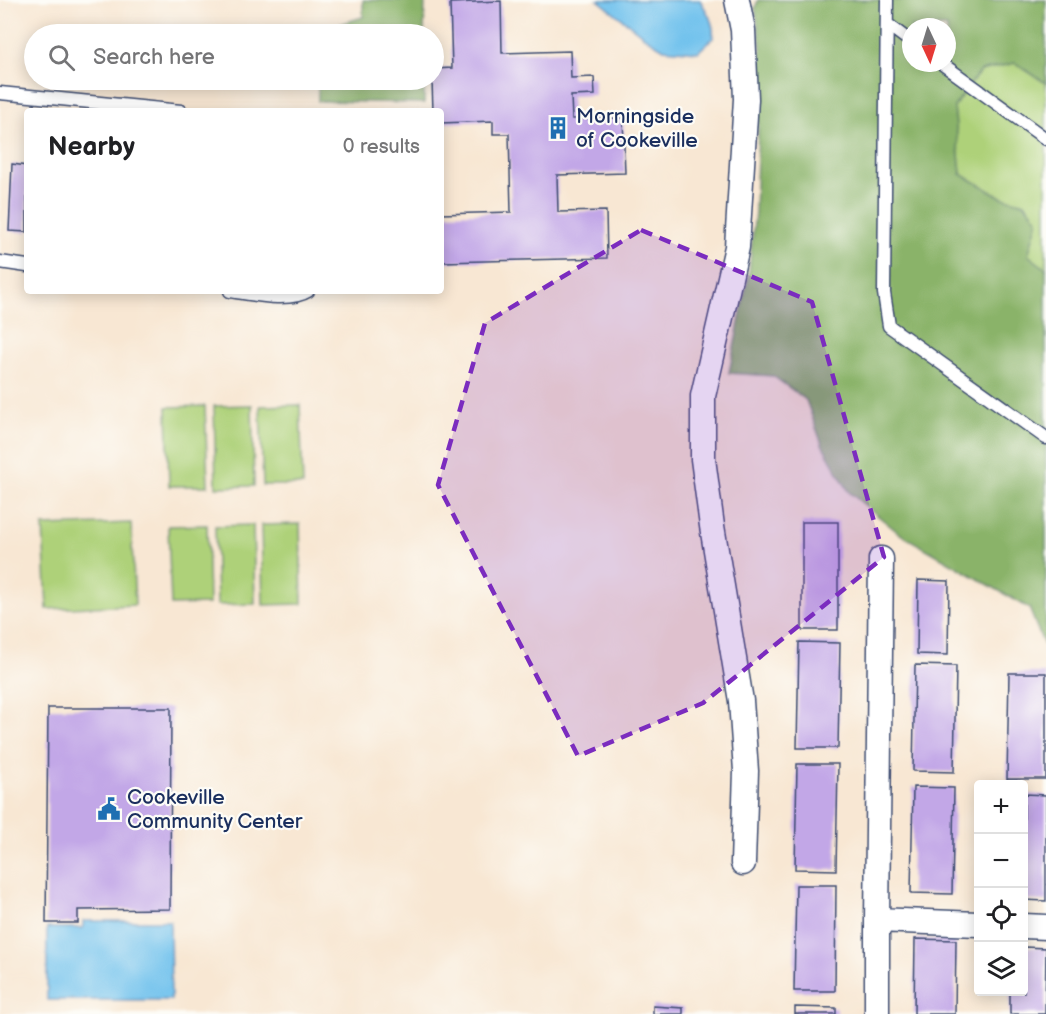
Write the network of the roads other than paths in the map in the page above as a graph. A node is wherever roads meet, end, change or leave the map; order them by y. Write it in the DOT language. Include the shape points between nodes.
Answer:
graph roads {
  1 [pos="737,0"];
  2 [pos="887,0"];
  3 [pos="887,24"];
  4 [pos="902,35"];
  5 [pos="953,72"];
  6 [pos="0,93"];
  7 [pos="151,108"];
  8 [pos="1046,139"];
  9 [pos="0,262"];
  10 [pos="24,266"];
  11 [pos="254,294"];
  12 [pos="304,294"];
  13 [pos="1046,438"];
  14 [pos="880,559"];
  15 [pos="743,863"];
  16 [pos="877,920"];
  17 [pos="974,924"];
  18 [pos="1028,926"];
  19 [pos="1046,927"];
  20 [pos="877,1014"];
  1 -- 15 [label="street" via="743,30 746,99 737,247 703,396 703,459 741,701 746,771"];
  2 -- 3 [label="lane"];
  3 -- 4 [label="lane"];
  3 -- 13 [label="lane" via="884,293 889,326"];
  5 -- 8 [label="lane"];
  6 -- 7 [label="lane"];
  9 -- 10 [label="lane"];
  11 -- 12 [label="lane"];
  14 -- 16 [label="street"];
  16 -- 17 [label="street"];
  16 -- 20 [label="street"];
  18 -- 19 [label="street"];
}
